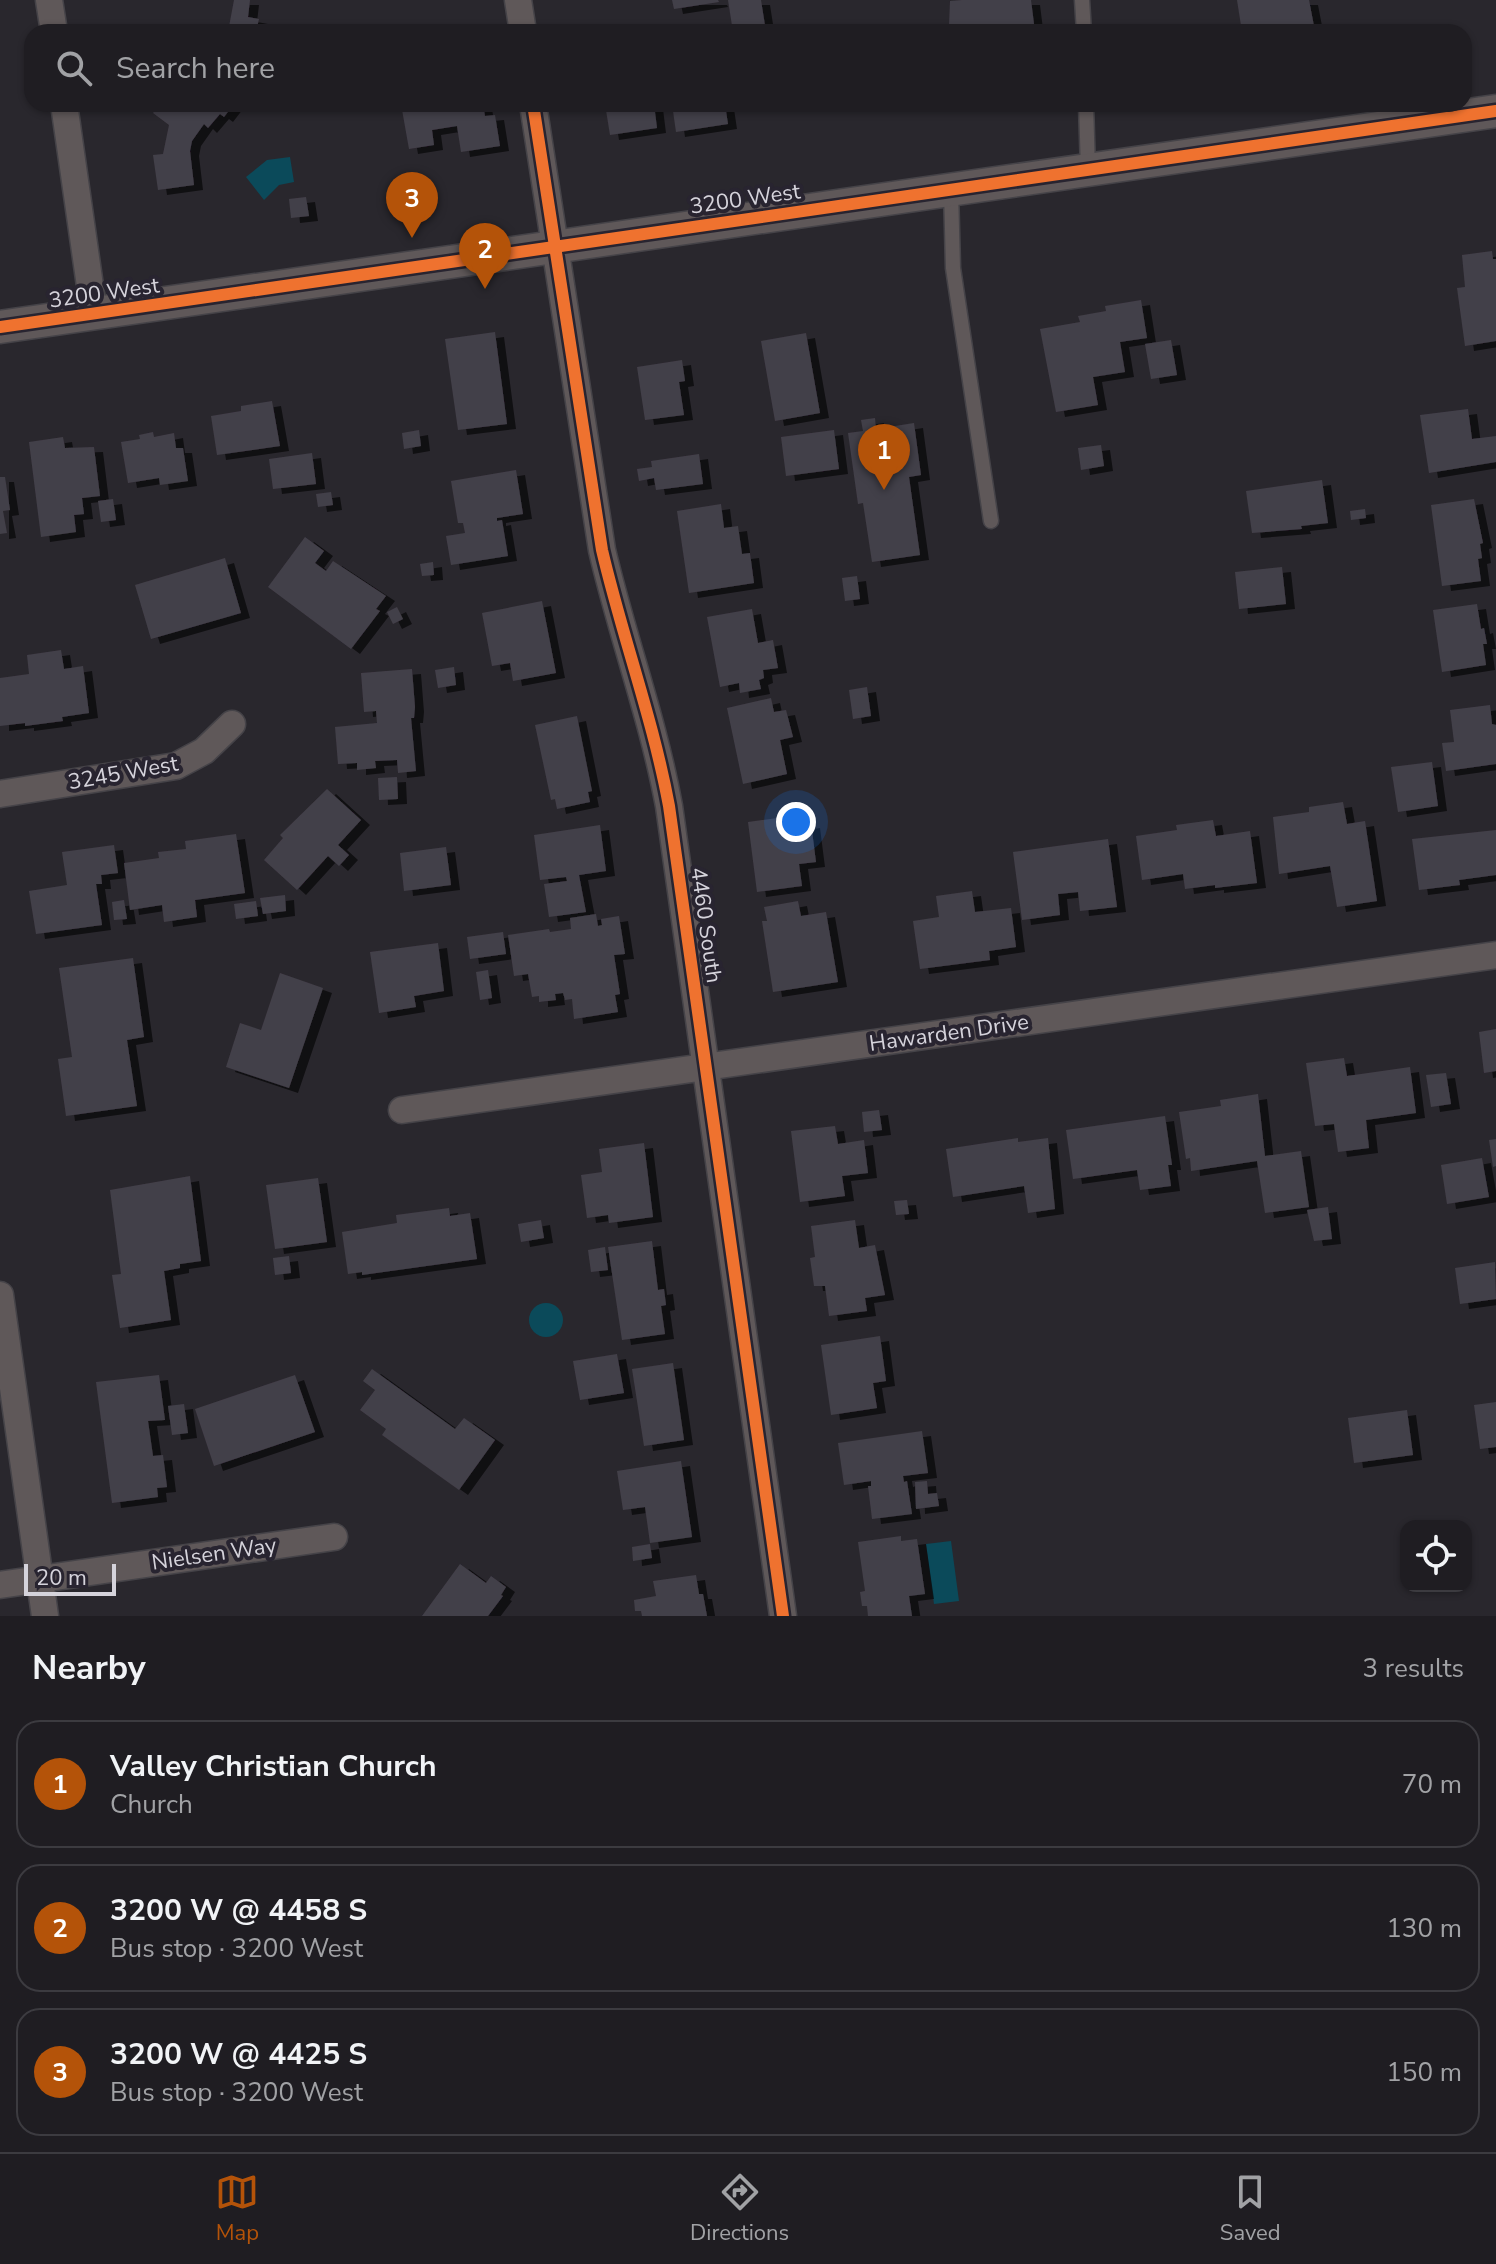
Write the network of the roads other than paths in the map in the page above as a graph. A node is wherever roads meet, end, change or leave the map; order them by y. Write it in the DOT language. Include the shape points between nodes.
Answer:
graph roads {
  1 [pos="49,0"];
  2 [pos="518,0"];
  3 [pos="1082,0"];
  4 [pos="53,24"];
  5 [pos="522,24"];
  6 [pos="1084,24"];
  7 [pos="1496,111"];
  8 [pos="65,112"];
  9 [pos="534,112"];
  10 [pos="1086,112"];
  11 [pos="1088,170"];
  12 [pos="951,190"];
  13 [pos="556,247"];
  14 [pos="94,314"];
  15 [pos="0,327"];
  16 [pos="991,521"];
  17 [pos="232,724"];
  18 [pos="0,794"];
  19 [pos="1496,955"];
  20 [pos="706,1067"];
  21 [pos="402,1110"];
  22 [pos="0,1295"];
  23 [pos="334,1537"];
  24 [pos="40,1579"];
  25 [pos="0,1585"];
  26 [pos="45,1616"];
  27 [pos="783,1616"];
  1 -- 4 [label="street"];
  2 -- 5 [label="street"];
  3 -- 6 [label="lane"];
  7 -- 11 [label="street, 3200 West"];
  8 -- 14 [label="street"];
  9 -- 13 [label="street, 4460 South"];
  10 -- 11 [label="lane"];
  11 -- 12 [label="street, 3200 West"];
  12 -- 13 [label="street, 3200 West"];
  12 -- 16 [label="lane" via="953,268"];
  13 -- 14 [label="street, 3200 West"];
  13 -- 20 [label="street, 4460 South" via="602,550 663,769"];
  14 -- 15 [label="street, 3200 West"];
  17 -- 18 [label="street, 3245 West" via="204,751 176,766"];
  19 -- 20 [label="street, Hawarden Drive"];
  20 -- 21 [label="street, Hawarden Drive"];
  20 -- 27 [label="street, 4460 South"];
  22 -- 24 [label="street"];
  23 -- 24 [label="street, Nielsen Way"];
  24 -- 25 [label="street, Nielsen Way"];
  24 -- 26 [label="street"];
}
